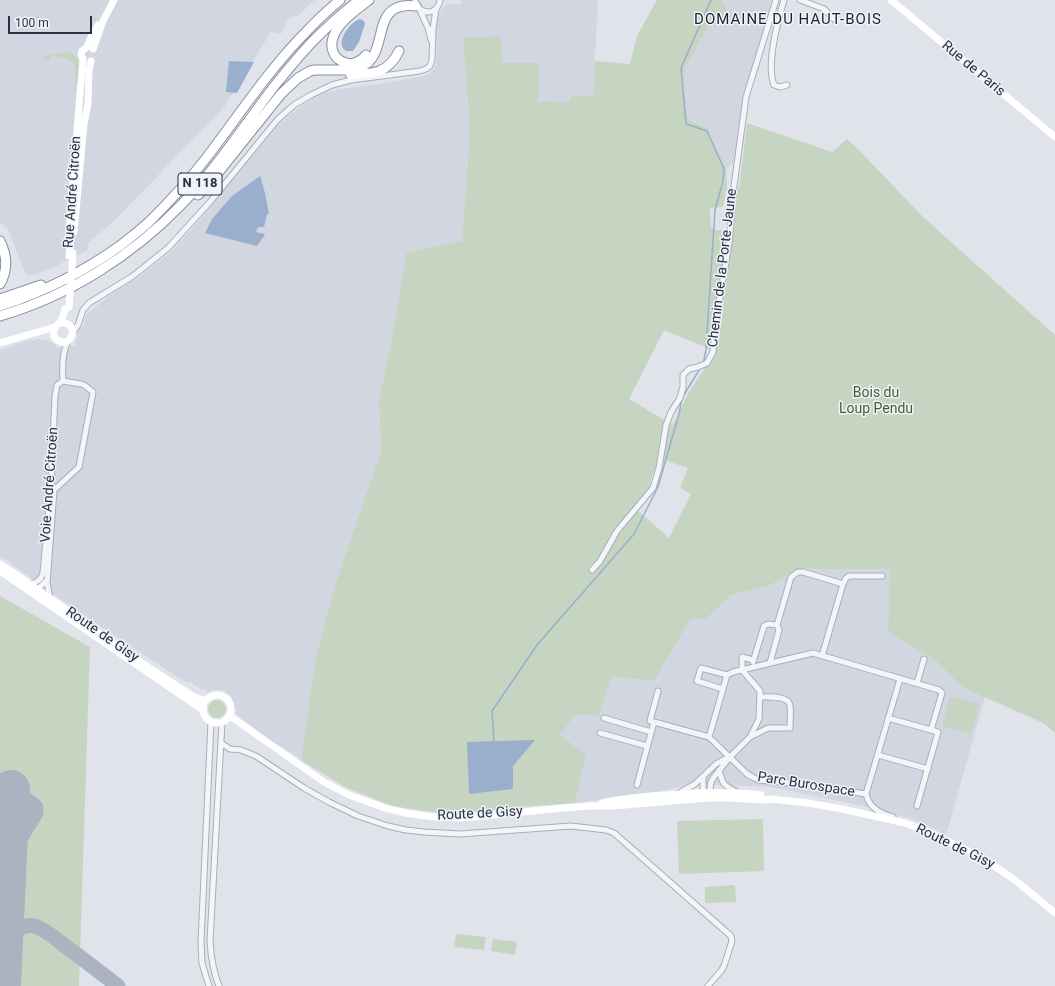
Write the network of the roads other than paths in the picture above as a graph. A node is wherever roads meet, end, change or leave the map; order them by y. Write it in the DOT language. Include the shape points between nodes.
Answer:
graph roads {
  1 [pos="114,0"];
  2 [pos="340,0"];
  3 [pos="359,0"];
  4 [pos="369,0"];
  5 [pos="440,0"];
  6 [pos="776,0"];
  7 [pos="784,0"];
  8 [pos="800,0"];
  9 [pos="891,0"];
  10 [pos="417,5"];
  11 [pos="436,9"];
  12 [pos="379,12"];
  13 [pos="835,20"];
  14 [pos="432,43"];
  15 [pos="90,48"];
  16 [pos="399,51"];
  17 [pos="87,60"];
  18 [pos="787,85"];
  19 [pos="288,88"];
  20 [pos="1055,137"];
  21 [pos="183,186"];
  22 [pos="150,235"];
  23 [pos="0,241"];
  24 [pos="0,284"];
  25 [pos="0,299"];
  26 [pos="0,306"];
  27 [pos="0,316"];
  28 [pos="65,326"];
  29 [pos="35,334"];
  30 [pos="55,338"];
  31 [pos="68,341"];
  32 [pos="0,343"];
  33 [pos="63,381"];
  34 [pos="0,564"];
  35 [pos="592,570"];
  36 [pos="0,571"];
  37 [pos="882,576"];
  38 [pos="47,580"];
  39 [pos="843,584"];
  40 [pos="29,586"];
  41 [pos="36,589"];
  42 [pos="50,598"];
  43 [pos="777,625"];
  44 [pos="822,656"];
  45 [pos="753,660"];
  46 [pos="924,660"];
  47 [pos="770,663"];
  48 [pos="752,668"];
  49 [pos="742,670"];
  50 [pos="727,675"];
  51 [pos="900,678"];
  52 [pos="917,684"];
  53 [pos="723,689"];
  54 [pos="658,691"];
  55 [pos="760,697"];
  56 [pos="206,701"];
  57 [pos="203,710"];
  58 [pos="230,716"];
  59 [pos="604,718"];
  60 [pos="888,718"];
  61 [pos="759,720"];
  62 [pos="211,722"];
  63 [pos="222,722"];
  64 [pos="654,722"];
  65 [pos="768,728"];
  66 [pos="931,730"];
  67 [pos="651,732"];
  68 [pos="600,733"];
  69 [pos="709,737"];
  70 [pos="750,737"];
  71 [pos="221,743"];
  72 [pos="647,746"];
  73 [pos="878,755"];
  74 [pos="730,757"];
  75 [pos="928,769"];
  76 [pos="720,770"];
  77 [pos="703,776"];
  78 [pos="637,785"];
  79 [pos="738,793"];
  80 [pos="677,794"];
  81 [pos="707,794"];
  82 [pos="866,794"];
  83 [pos="770,799"];
  84 [pos="590,806"];
  85 [pos="918,806"];
  86 [pos="924,830"];
  87 [pos="1055,913"];
  88 [pos="209,986"];
  89 [pos="219,986"];
  90 [pos="708,986"];
  1 -- 15 [label="street"];
  2 -- 21 [label="highway, N 118" via="306,31 273,70"];
  3 -- 22 [label="highway, N 118" via="315,38 276,84 195,190"];
  4 -- 12 [label="highway" via="336,30 331,46 337,59 350,64 366,56"];
  5 -- 11 [label="street"];
  6 -- 35 [label="street, Chemin de la Porte Jaune" via="746,96 713,352 707,363 689,370 684,375 680,398 666,425 659,468 652,488 617,530 600,562"];
  7 -- 18 [label="street" via="774,38 771,76 774,85"];
  8 -- 13 [label="street" via="824,9"];
  9 -- 20 [label="street, Rue de Paris"];
  10 -- 11 [label="street" via="428,12"];
  10 -- 14 [label="street"];
  10 -- 19 [label="highway" via="398,1 388,6 384,12 374,52 365,65 350,70 310,71"];
  11 -- 14 [label="street"];
  14 -- 28 [label="street" via="432,60 426,69 332,85 294,105 278,119 210,202 168,248 133,276 89,303 80,319"];
  15 -- 17 [label="street" via="95,56"];
  15 -- 17 [label="street" via="83,49 81,53"];
  16 -- 19 [label="highway" via="391,63 378,72 317,75 305,78"];
  17 -- 28 [label="street, Rue André Citroën, bridge" via="88,103"];
  19 -- 22 [label="highway" via="213,180 178,215"];
  21 -- 25 [label="highway" via="128,233 94,257 48,282"];
  21 -- 26 [label="highway, N 118" via="151,221 96,262 52,286"];
  22 -- 27 [label="highway, N 118" via="80,283 29,307"];
  23 -- 24 [label="highway" via="5,252 6,264"];
  28 -- 29 [label="street"];
  28 -- 30 [label="street, Rue André Citroën" via="54,333"];
  28 -- 31 [label="street, Rue André Citroën" via="73,335"];
  29 -- 30 [label="street"];
  29 -- 32 [label="street"];
  30 -- 31 [label="street" via="60,342"];
  31 -- 33 [label="street" via="64,351"];
  33 -- 38 [label="street" via="81,384 93,392 79,467 54,490"];
  33 -- 40 [label="street, Voie André Citroën" via="57,385 55,396 43,574 41,579"];
  34 -- 40 [label="street, Route de Gisy"];
  36 -- 40 [label="street, Route de Gisy"];
  37 -- 39 [label="street" via="849,576"];
  38 -- 41 [label="street"];
  38 -- 42 [label="street"];
  39 -- 43 [label="street" via="798,572 791,577"];
  39 -- 44 [label="street"];
  40 -- 41 [label="street, Route de Gisy"];
  40 -- 57 [label="street, Route de Gisy"];
  41 -- 42 [label="street, Route de Gisy"];
  42 -- 56 [label="street, Route de Gisy" via="151,669 194,697"];
  43 -- 45 [label="street" via="764,626"];
  43 -- 47 [label="street" via="779,630"];
  44 -- 47 [label="street" via="813,653"];
  44 -- 51 [label="street"];
  45 -- 48 [label="street"];
  45 -- 49 [label="street" via="742,657"];
  46 -- 52 [label="street"];
  47 -- 48 [label="street"];
  48 -- 49 [label="street"];
  49 -- 50 [label="street"];
  49 -- 55 [label="street" via="759,689"];
  50 -- 53 [label="street"];
  50 -- 53 [label="street" via="701,668 698,681"];
  51 -- 52 [label="street"];
  51 -- 60 [label="street, Parc Burospace"];
  52 -- 66 [label="street" via="940,690 942,693"];
  53 -- 69 [label="street"];
  54 -- 64 [label="street" via="650,721"];
  55 -- 61 [label="street"];
  55 -- 65 [label="street" via="784,698 790,704 790,728"];
  56 -- 57 [label="street"];
  56 -- 58 [label="street" via="211,696 224,696 230,703"];
  57 -- 62 [label="street"];
  58 -- 63 [label="street"];
  58 -- 84 [label="street, Route de Gisy" via="324,782 349,795 404,813 461,818"];
  59 -- 67 [label="street"];
  60 -- 66 [label="street"];
  60 -- 73 [label="street, Parc Burospace"];
  61 -- 65 [label="street"];
  61 -- 70 [label="street"];
  62 -- 63 [label="street"];
  62 -- 88 [label="street" via="201,942 202,963"];
  63 -- 71 [label="street"];
  64 -- 67 [label="street"];
  64 -- 69 [label="street, Parc Burospace"];
  65 -- 70 [label="street"];
  66 -- 75 [label="street" via="938,732"];
  67 -- 72 [label="street"];
  68 -- 72 [label="street"];
  69 -- 74 [label="street, Parc Burospace"];
  70 -- 74 [label="street"];
  71 -- 89 [label="street" via="210,941 214,973"];
  71 -- 90 [label="street" via="230,749 256,756 304,788 358,816 388,826 460,834 571,826 614,833 731,936 732,941 724,966"];
  72 -- 78 [label="street"];
  73 -- 75 [label="street"];
  73 -- 82 [label="street, Parc Burospace"];
  74 -- 76 [label="street"];
  74 -- 77 [label="street" via="716,764"];
  74 -- 82 [label="street, Parc Burospace" via="747,774 759,780"];
  75 -- 85 [label="street"];
  76 -- 79 [label="street, Parc Burospace" via="726,787"];
  76 -- 81 [label="street" via="712,780"];
  77 -- 80 [label="street"];
  77 -- 81 [label="street" via="703,788"];
  79 -- 81 [label="street, Route de Gisy"];
  79 -- 83 [label="street, Route de Gisy" via="767,796"];
  80 -- 81 [label="street, Route de Gisy"];
  80 -- 84 [label="street, Route de Gisy" via="628,798"];
  81 -- 83 [label="street, Route de Gisy" via="727,798"];
  81 -- 84 [label="street, Route de Gisy" via="613,806"];
  82 -- 86 [label="street, Parc Burospace" via="870,804 881,814"];
  83 -- 86 [label="street, Route de Gisy" via="842,809 905,823"];
  86 -- 87 [label="street, Route de Gisy" via="981,857 1015,880"];
}
